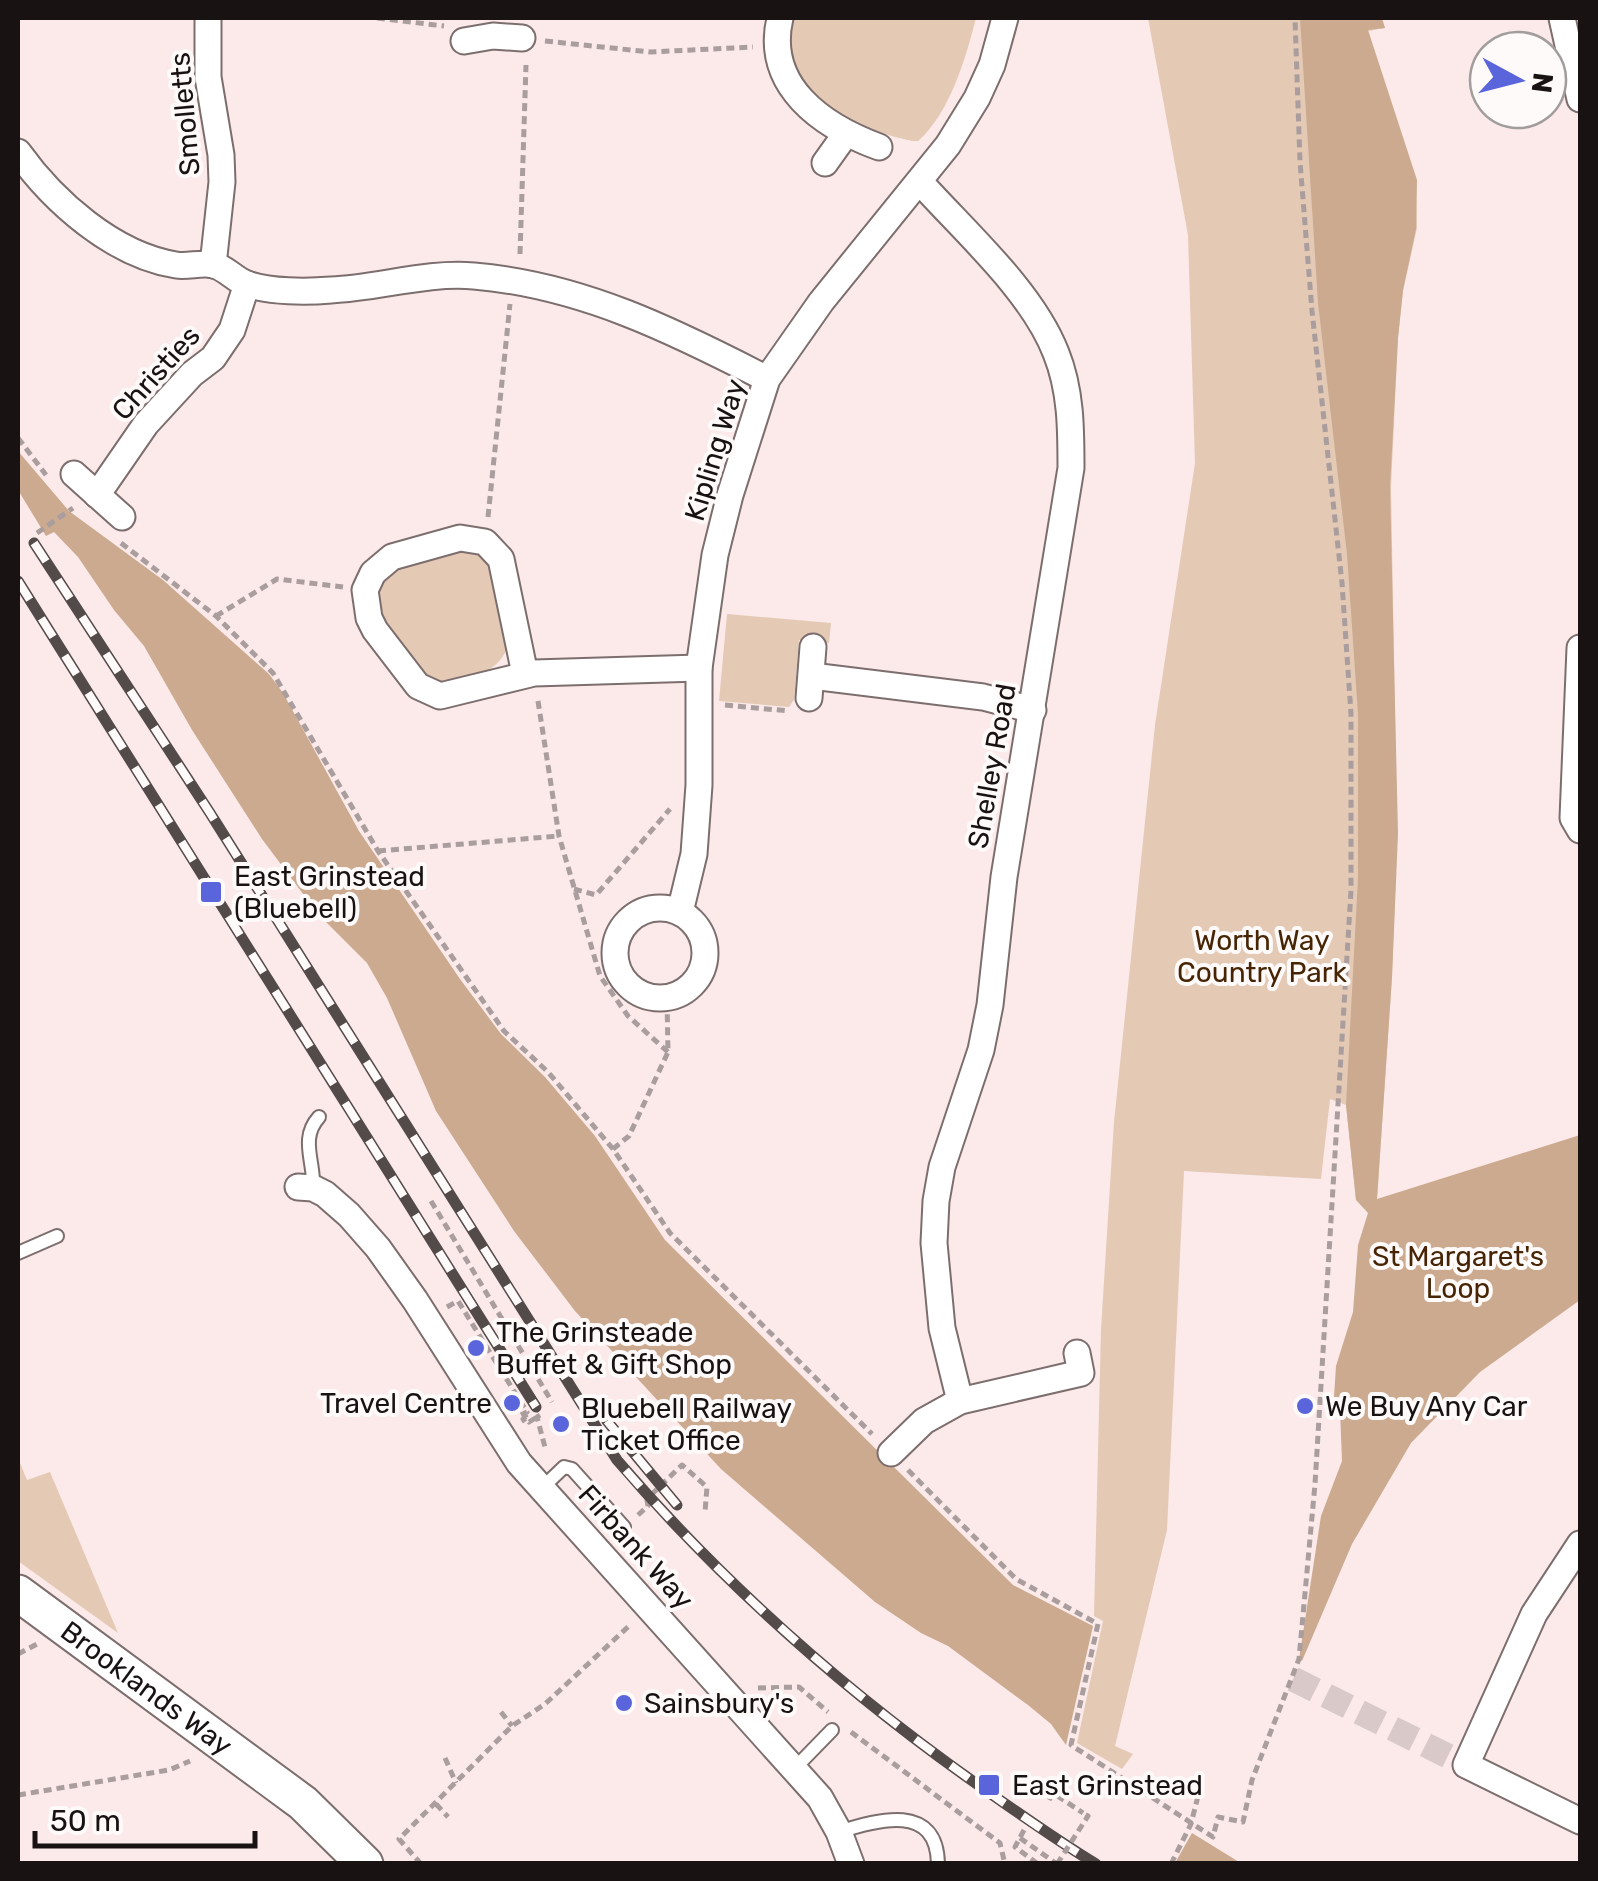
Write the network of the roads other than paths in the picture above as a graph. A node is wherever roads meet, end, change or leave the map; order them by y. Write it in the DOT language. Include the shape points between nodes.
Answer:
graph roads {
  1 [pos="208,18"];
  2 [pos="780,18"];
  3 [pos="1004,18"];
  4 [pos="1562,18"];
  5 [pos="493,26"];
  6 [pos="522,38"];
  7 [pos="464,41"];
  8 [pos="1580,100"];
  9 [pos="845,134"];
  10 [pos="879,147"];
  11 [pos="18,152"];
  12 [pos="825,163"];
  13 [pos="921,182"];
  14 [pos="214,265"];
  15 [pos="248,284"];
  16 [pos="767,378"];
  17 [pos="70,485"];
  18 [pos="84,505"];
  19 [pos="115,525"];
  20 [pos="814,647"];
  21 [pos="1580,648"];
  22 [pos="699,668"];
  23 [pos="530,674"];
  24 [pos="1032,710"];
  25 [pos="1580,830"];
  26 [pos="680,912"];
  27 [pos="319,1118"];
  28 [pos="305,1187"];
  29 [pos="57,1236"];
  30 [pos="18,1252"];
  31 [pos="1077,1352"];
  32 [pos="960,1401"];
  33 [pos="891,1453"];
  34 [pos="542,1488"];
  35 [pos="624,1527"];
  36 [pos="1580,1544"];
  37 [pos="18,1593"];
  38 [pos="832,1730"];
  39 [pos="795,1768"];
  40 [pos="1580,1821"];
  41 [pos="839,1832"];
  42 [pos="366,1864"];
  43 [pos="851,1864"];
  44 [pos="938,1864"];
  1 -- 14 [label="street, Smolletts" via="208,77 222,155"];
  2 -- 9 [label="street" via="775,46 786,79 807,106"];
  3 -- 13 [label="street, Kipling Way" via="977,98"];
  4 -- 8 [label="street"];
  5 -- 6 [label="street"];
  5 -- 7 [label="street"];
  9 -- 10 [label="street"];
  9 -- 12 [label="street"];
  11 -- 14 [label="street" via="57,196 117,242 176,265"];
  13 -- 16 [label="street, Kipling Way"];
  13 -- 24 [label="street, Shelley Road" via="1038,318 1068,393 1071,468"];
  14 -- 15 [label="street"];
  15 -- 16 [label="street" via="331,290 415,276 515,281 655,322"];
  15 -- 18 [label="street, Christies" via="232,330 213,358 146,424"];
  16 -- 22 [label="street, Kipling Way" via="715,556"];
  17 -- 18 [label="street"];
  18 -- 19 [label="street"];
  20 -- 24 [label="street" via="809,696 982,697"];
  21 -- 25 [label="street" via="1573,818"];
  22 -- 23 [label="street"];
  22 -- 26 [label="street, Kipling Way" via="694,854"];
  23 -- 23 [label="street" via="500,559 485,542 460,538 392,557 373,573 365,590 369,618 418,686 440,696"];
  24 -- 32 [label="street, Shelley Road" via="990,1005 936,1201 942,1328"];
  26 -- 26 [label="street" via="642,911 625,924 616,966 629,987 667,998 690,988 704,968 701,932"];
  27 -- 28 [label="lane" via="308,1134 315,1168"];
  28 -- 34 [label="street, Firbank Way" via="349,1215 378,1248"];
  29 -- 30 [label="lane"];
  31 -- 32 [label="street" via="1081,1372"];
  32 -- 33 [label="street" via="924,1420"];
  34 -- 35 [label="lane" via="564,1467 572,1469"];
  34 -- 39 [label="street, Firbank Way"];
  36 -- 40 [label="street" via="1534,1614 1466,1764"];
  37 -- 42 [label="main road, Brooklands Way" via="303,1803"];
  38 -- 39 [label="lane"];
  39 -- 41 [label="street, Firbank Way"];
  41 -- 43 [label="street, Firbank Way"];
  41 -- 44 [label="lane" via="898,1819 923,1826 935,1839"];
}
